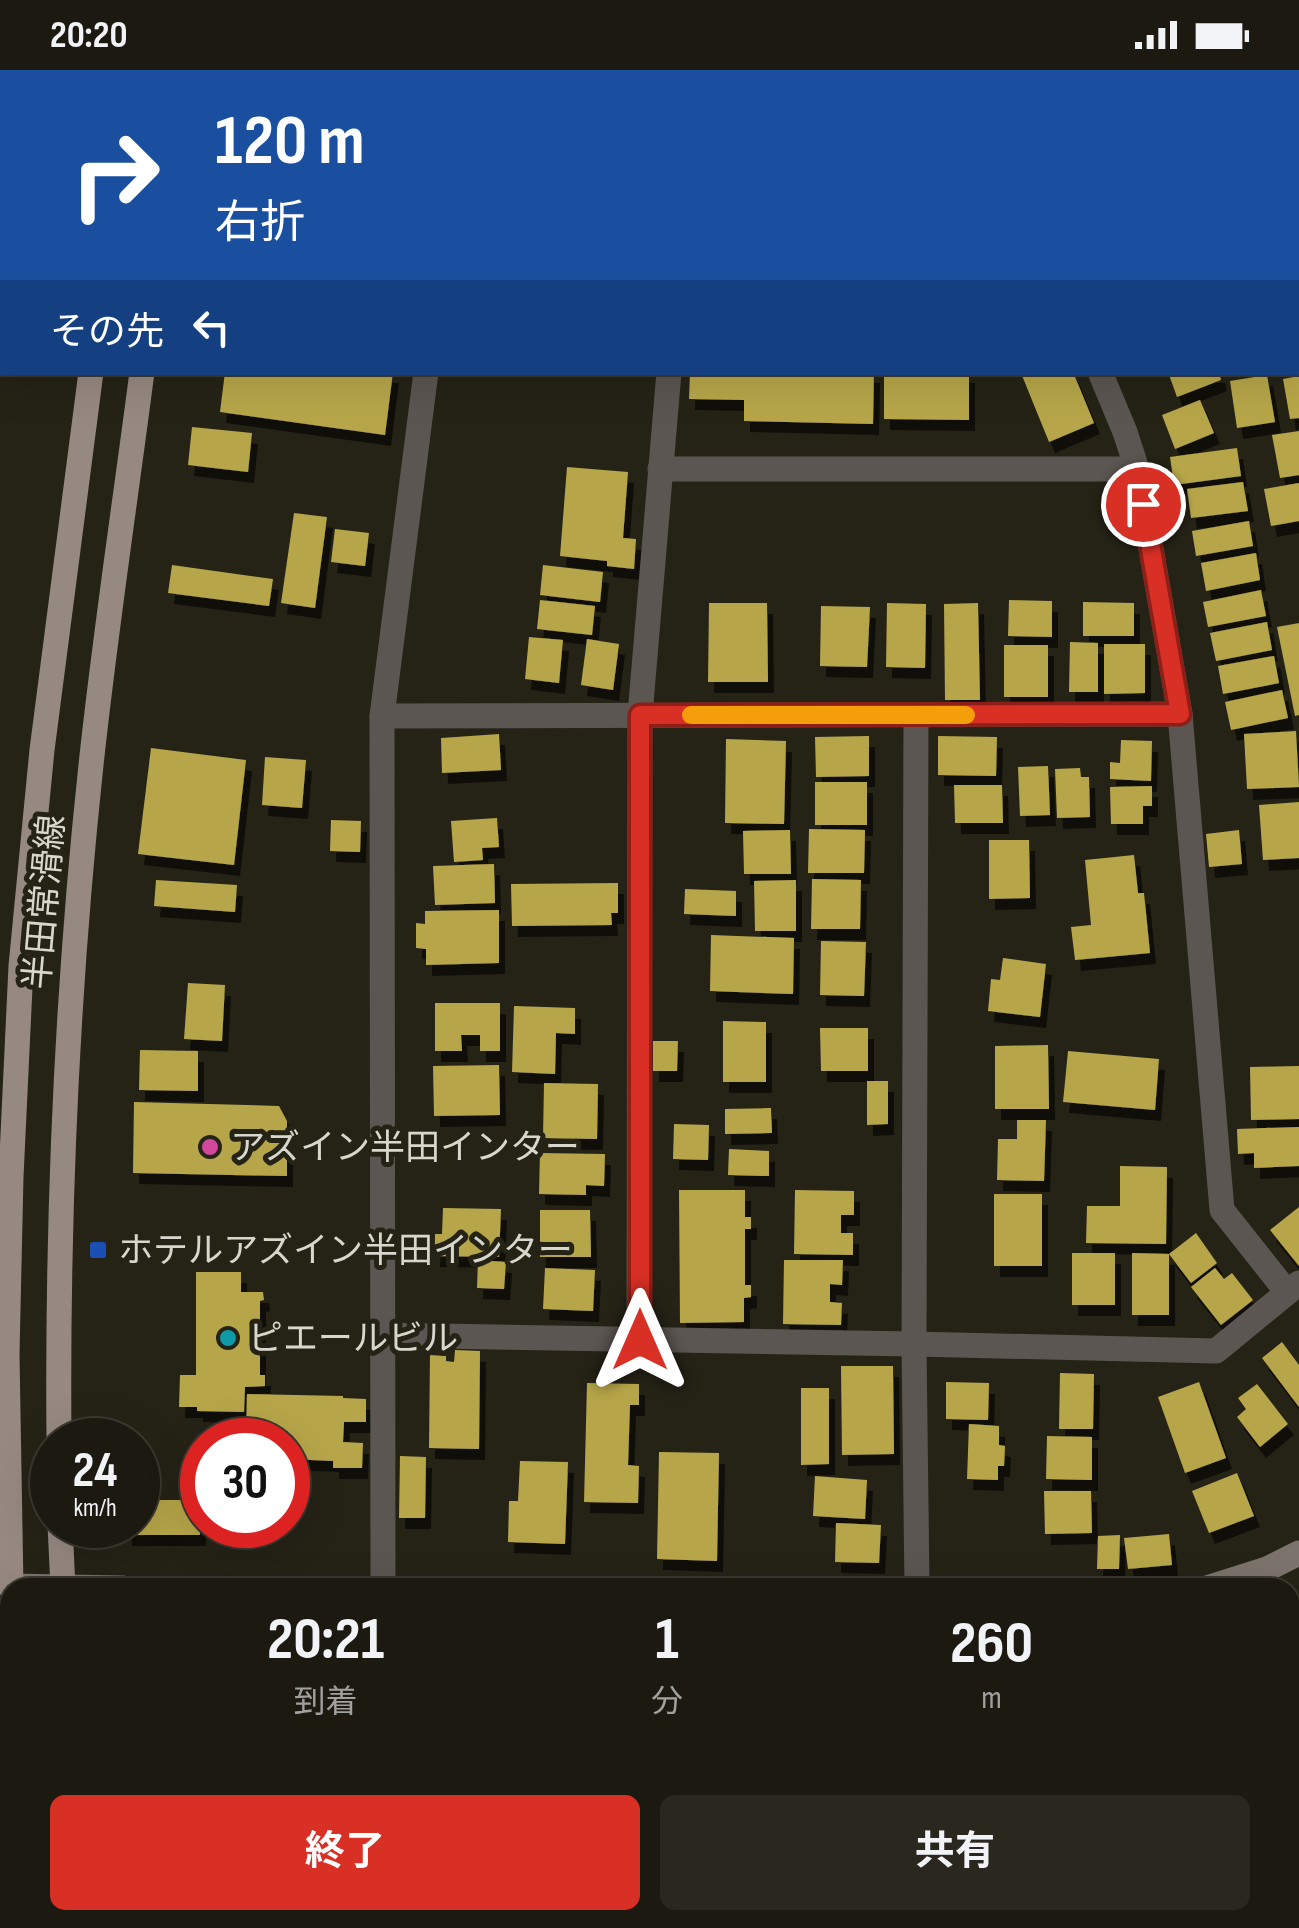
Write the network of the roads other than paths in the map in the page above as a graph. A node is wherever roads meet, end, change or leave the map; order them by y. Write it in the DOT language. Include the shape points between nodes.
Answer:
graph roads {
  1 [pos="91,375"];
  2 [pos="142,375"];
  3 [pos="426,375"];
  4 [pos="668,375"];
  5 [pos="1101,375"];
  6 [pos="660,469"];
  7 [pos="1137,470"];
  8 [pos="1180,714"];
  9 [pos="640,715"];
  10 [pos="916,715"];
  11 [pos="382,716"];
  12 [pos="1293,1288"];
  13 [pos="382,1336"];
  14 [pos="640,1340"];
  15 [pos="914,1344"];
  16 [pos="58,1418"];
  17 [pos="61,1548"];
  18 [pos="1299,1553"];
  19 [pos="11,1578"];
  20 [pos="63,1578"];
  21 [pos="383,1578"];
  22 [pos="917,1578"];
  23 [pos="1239,1578"];
  1 -- 19 [label="main road, 半田常滑線" via="21,966 6,1354"];
  2 -- 16 [label="main road, 半田常滑線" via="91,763 73,968"];
  3 -- 11 [label="street"];
  4 -- 6 [label="street"];
  5 -- 7 [label="street"];
  6 -- 7 [label="street"];
  6 -- 9 [label="street"];
  7 -- 8 [label="street"];
  8 -- 10 [label="street"];
  8 -- 12 [label="street" via="1222,1210"];
  9 -- 10 [label="street"];
  9 -- 11 [label="street"];
  9 -- 14 [label="street"];
  10 -- 15 [label="street"];
  11 -- 13 [label="street"];
  12 -- 15 [label="street" via="1216,1351"];
  13 -- 14 [label="street"];
  13 -- 21 [label="street"];
  14 -- 15 [label="street"];
  15 -- 22 [label="street"];
  17 -- 20 [label="main road"];
  18 -- 23 [label="street"];
}
